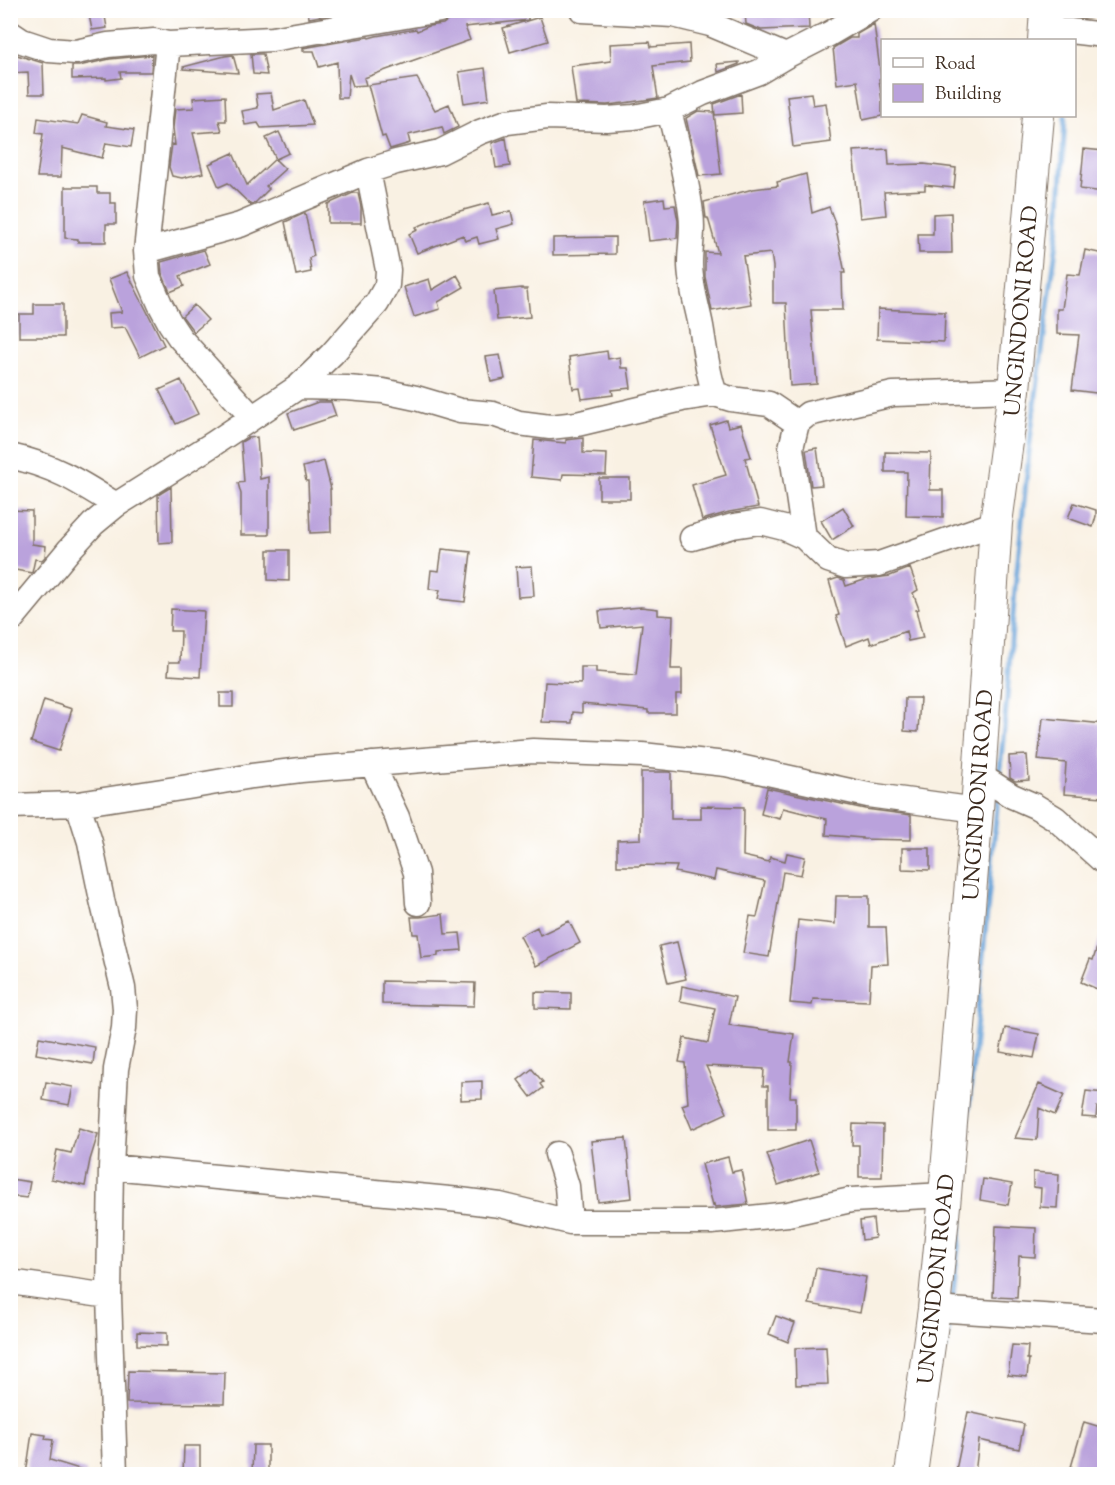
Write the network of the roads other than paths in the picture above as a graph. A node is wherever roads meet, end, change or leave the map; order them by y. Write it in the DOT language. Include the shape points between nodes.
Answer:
graph roads {
  1 [pos="440,10"];
  2 [pos="582,10"];
  3 [pos="870,10"];
  4 [pos="673,13"];
  5 [pos="1045,27"];
  6 [pos="10,33"];
  7 [pos="1104,35"];
  8 [pos="168,44"];
  9 [pos="786,56"];
  10 [pos="669,110"];
  11 [pos="1038,117"];
  12 [pos="368,171"];
  13 [pos="146,251"];
  14 [pos="298,387"];
  15 [pos="1014,390"];
  16 [pos="715,394"];
  17 [pos="252,417"];
  18 [pos="797,423"];
  19 [pos="10,456"];
  20 [pos="116,505"];
  21 [pos="996,523"];
  22 [pos="804,537"];
  23 [pos="692,538"];
  24 [pos="10,621"];
  25 [pos="372,764"];
  26 [pos="979,775"];
  27 [pos="78,804"];
  28 [pos="10,806"];
  29 [pos="36,806"];
  30 [pos="976,810"];
  31 [pos="90,842"];
  32 [pos="1104,862"];
  33 [pos="418,903"];
  34 [pos="557,1155"];
  35 [pos="111,1167"];
  36 [pos="945,1195"];
  37 [pos="570,1222"];
  38 [pos="10,1282"];
  39 [pos="109,1296"];
  40 [pos="934,1309"];
  41 [pos="1104,1320"];
  42 [pos="115,1474"];
  43 [pos="911,1474"];
  1 -- 8 [label="street" via="272,39"];
  2 -- 4 [label="street"];
  3 -- 9 [label="street"];
  4 -- 9 [label="street"];
  5 -- 7 [label="street"];
  6 -- 8 [label="street" via="49,51 76,52 154,41"];
  8 -- 13 [label="street"];
  9 -- 10 [label="street" via="759,72"];
  10 -- 12 [label="street" via="634,117 547,117 507,122 440,152"];
  10 -- 16 [label="street" via="692,214 691,287"];
  11 -- 15 [label="main road, UNGINDONI ROAD"];
  12 -- 13 [label="street" via="240,225"];
  12 -- 14 [label="street" via="387,262 387,285 377,303"];
  13 -- 17 [label="street" via="148,276 175,330"];
  14 -- 16 [label="street" via="383,391 460,411 550,427"];
  14 -- 17 [label="street"];
  15 -- 18 [label="street" via="893,394 808,414"];
  15 -- 21 [label="main road, UNGINDONI ROAD"];
  16 -- 18 [label="street" via="769,404"];
  17 -- 20 [label="street"];
  18 -- 22 [label="street" via="791,448"];
  19 -- 20 [label="street" via="55,469"];
  20 -- 24 [label="street" via="69,550"];
  21 -- 22 [label="street" via="879,564 846,566 828,560"];
  21 -- 26 [label="main road, UNGINDONI ROAD"];
  22 -- 23 [label="street" via="760,522"];
  25 -- 27 [label="street" via="252,776"];
  25 -- 30 [label="street" via="533,751 642,755 726,764 868,795"];
  25 -- 33 [label="street" via="416,873"];
  26 -- 30 [label="main road, UNGINDONI ROAD"];
  26 -- 32 [label="street" via="1055,818"];
  27 -- 29 [label="street"];
  27 -- 31 [label="street"];
  28 -- 29 [label="street"];
  29 -- 31 [label="street" via="77,828"];
  30 -- 36 [label="main road, UNGINDONI ROAD"];
  31 -- 35 [label="street" via="125,1009 116,1069"];
  34 -- 37 [label="street" via="567,1186"];
  35 -- 37 [label="street" via="460,1200"];
  35 -- 39 [label="street"];
  36 -- 37 [label="street" via="851,1200 788,1214 712,1222"];
  36 -- 40 [label="main road, UNGINDONI ROAD"];
  38 -- 39 [label="street"];
  39 -- 42 [label="street"];
  40 -- 41 [label="street"];
  40 -- 43 [label="main road, UNGINDONI ROAD"];
}
